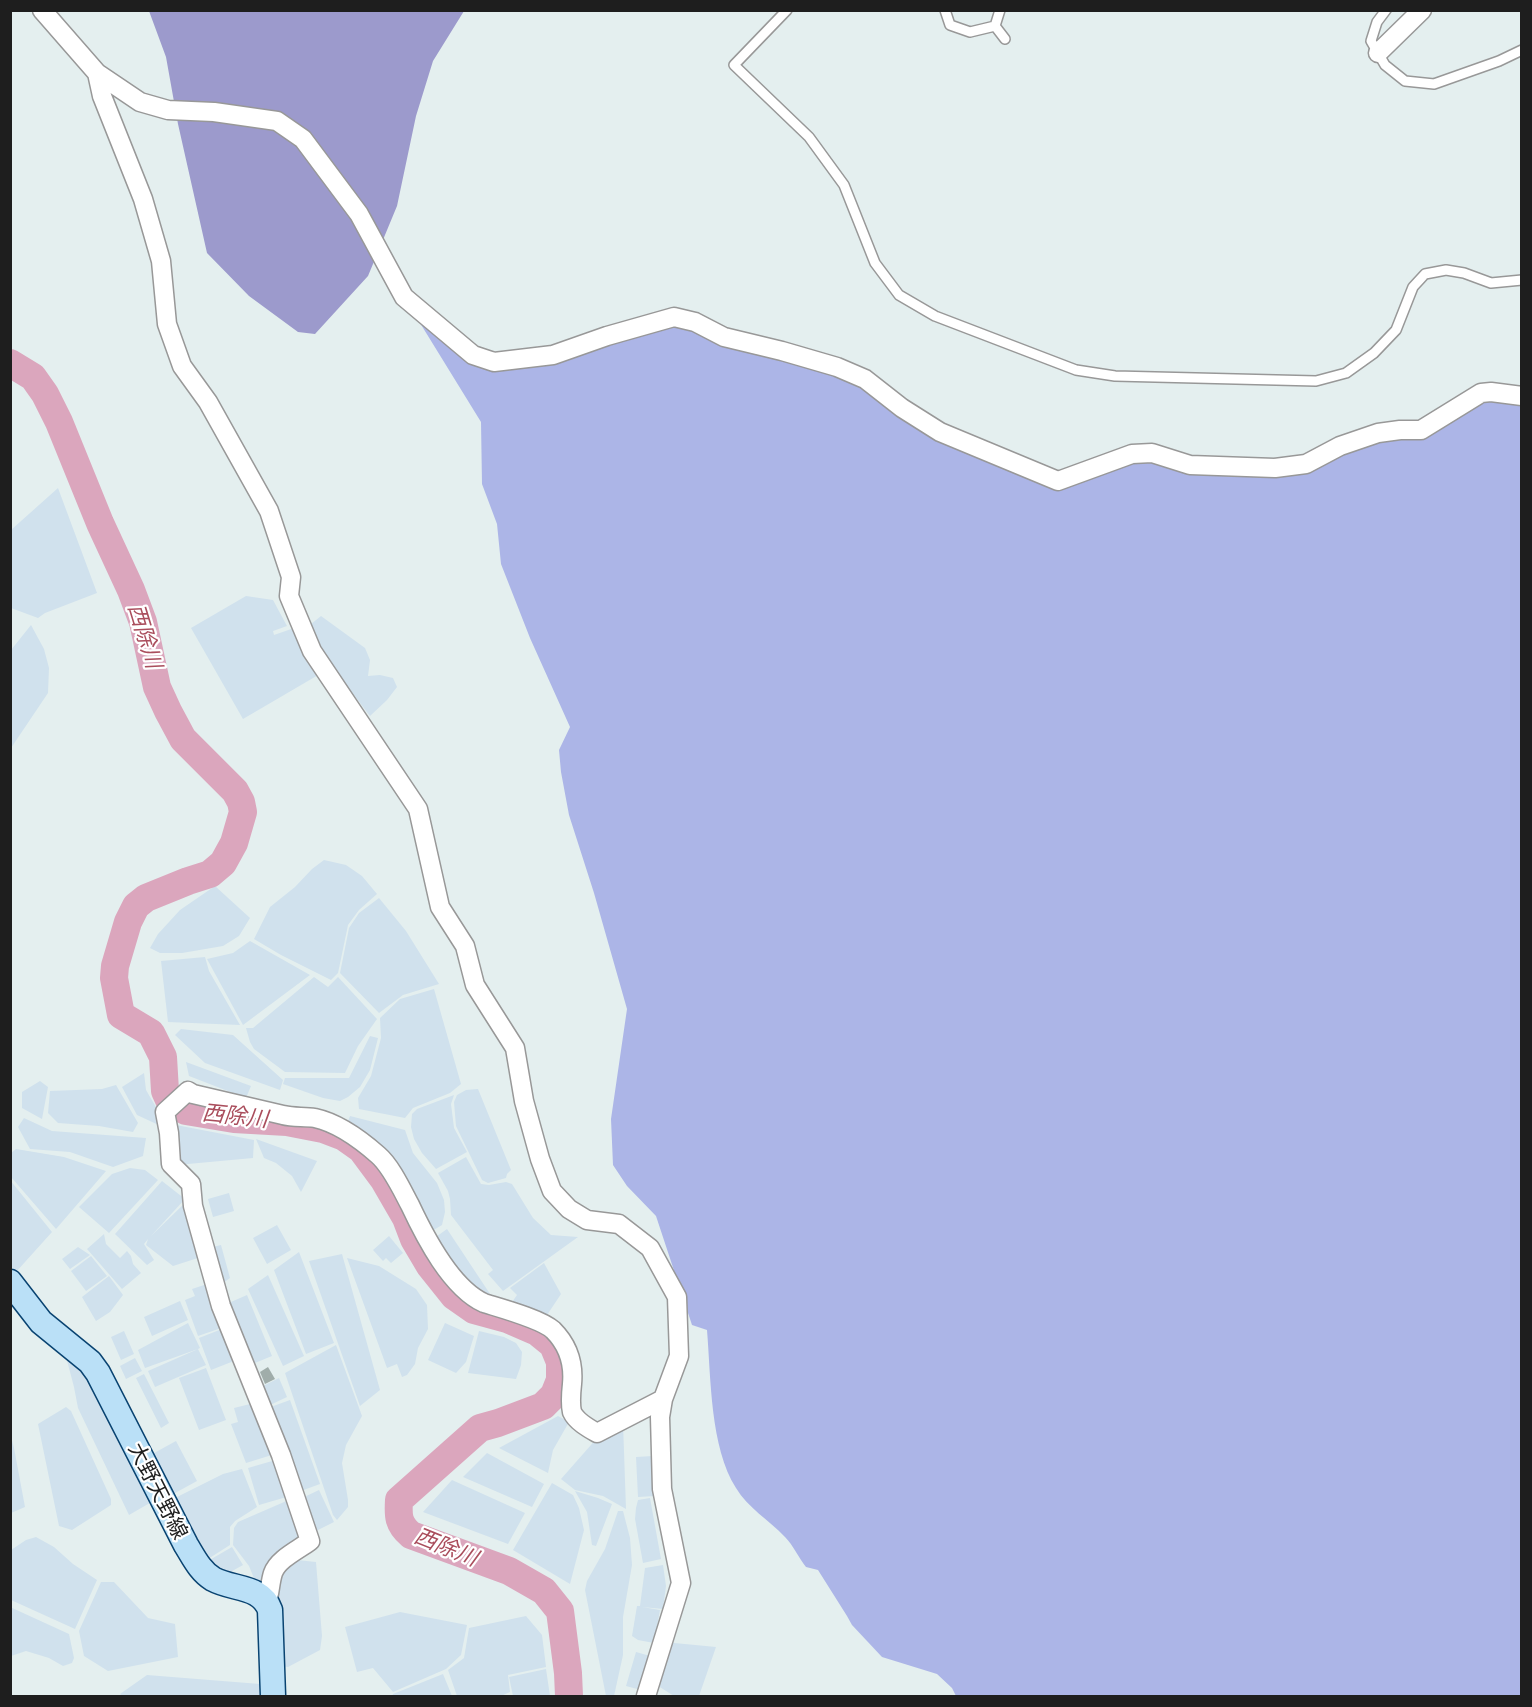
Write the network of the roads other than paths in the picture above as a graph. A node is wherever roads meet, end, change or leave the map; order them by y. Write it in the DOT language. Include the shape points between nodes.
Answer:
graph roads {
  1 [pos="42,10"];
  2 [pos="786,10"];
  3 [pos="945,10"];
  4 [pos="1000,10"];
  5 [pos="1386,10"];
  6 [pos="1422,10"];
  7 [pos="995,26"];
  8 [pos="1005,39"];
  9 [pos="1521,50"];
  10 [pos="1378,53"];
  11 [pos="97,73"];
  12 [pos="1521,280"];
  13 [pos="1521,396"];
  14 [pos="11,1283"];
  15 [pos="663,1399"];
  16 [pos="267,1602"];
  17 [pos="273,1696"];
  18 [pos="646,1696"];
  1 -- 11 [label="street"];
  2 -- 12 [label="lane" via="734,65 809,137 844,185 875,263 899,295 935,316 1076,370 1115,376 1316,381 1346,373 1374,353 1396,330 1413,287 1425,274 1446,270 1491,283"];
  3 -- 7 [label="lane" via="950,25 970,32"];
  4 -- 7 [label="lane"];
  5 -- 10 [label="lane" via="1371,41"];
  6 -- 10 [label="street"];
  7 -- 8 [label="lane"];
  9 -- 10 [label="lane" via="1434,84 1405,81 1385,65"];
  11 -- 13 [label="street" via="140,102 168,110 277,121 303,139 359,214 404,297 473,355 494,362 553,355 648,324 674,317 685,319 724,337 837,367 865,379 940,432 1058,481 1132,454 1152,453 1190,465 1275,468 1306,464 1340,446 1378,433 1421,430 1481,393"];
  11 -- 15 [label="street" via="102,96 143,200 160,261 167,324 182,366 208,402 269,511 291,577 289,596 312,651 418,809 440,907 465,946 475,985 515,1048 524,1101 552,1191 586,1220 619,1224 650,1248 677,1297 679,1356"];
  14 -- 16 [label="main road, 大野天野線" via="41,1322 98,1373 200,1569 214,1579 253,1590"];
  15 -- 16 [label="street" via="597,1433 589,1428 573,1414 573,1372 567,1347 539,1321 484,1303 462,1287 432,1246 380,1156 345,1131 315,1118 292,1117 188,1091 172,1107 171,1164 191,1184 193,1206 221,1305 281,1455 310,1541 277,1566"];
  15 -- 18 [label="street" via="662,1489 681,1583"];
  16 -- 17 [label="main road"];
}
